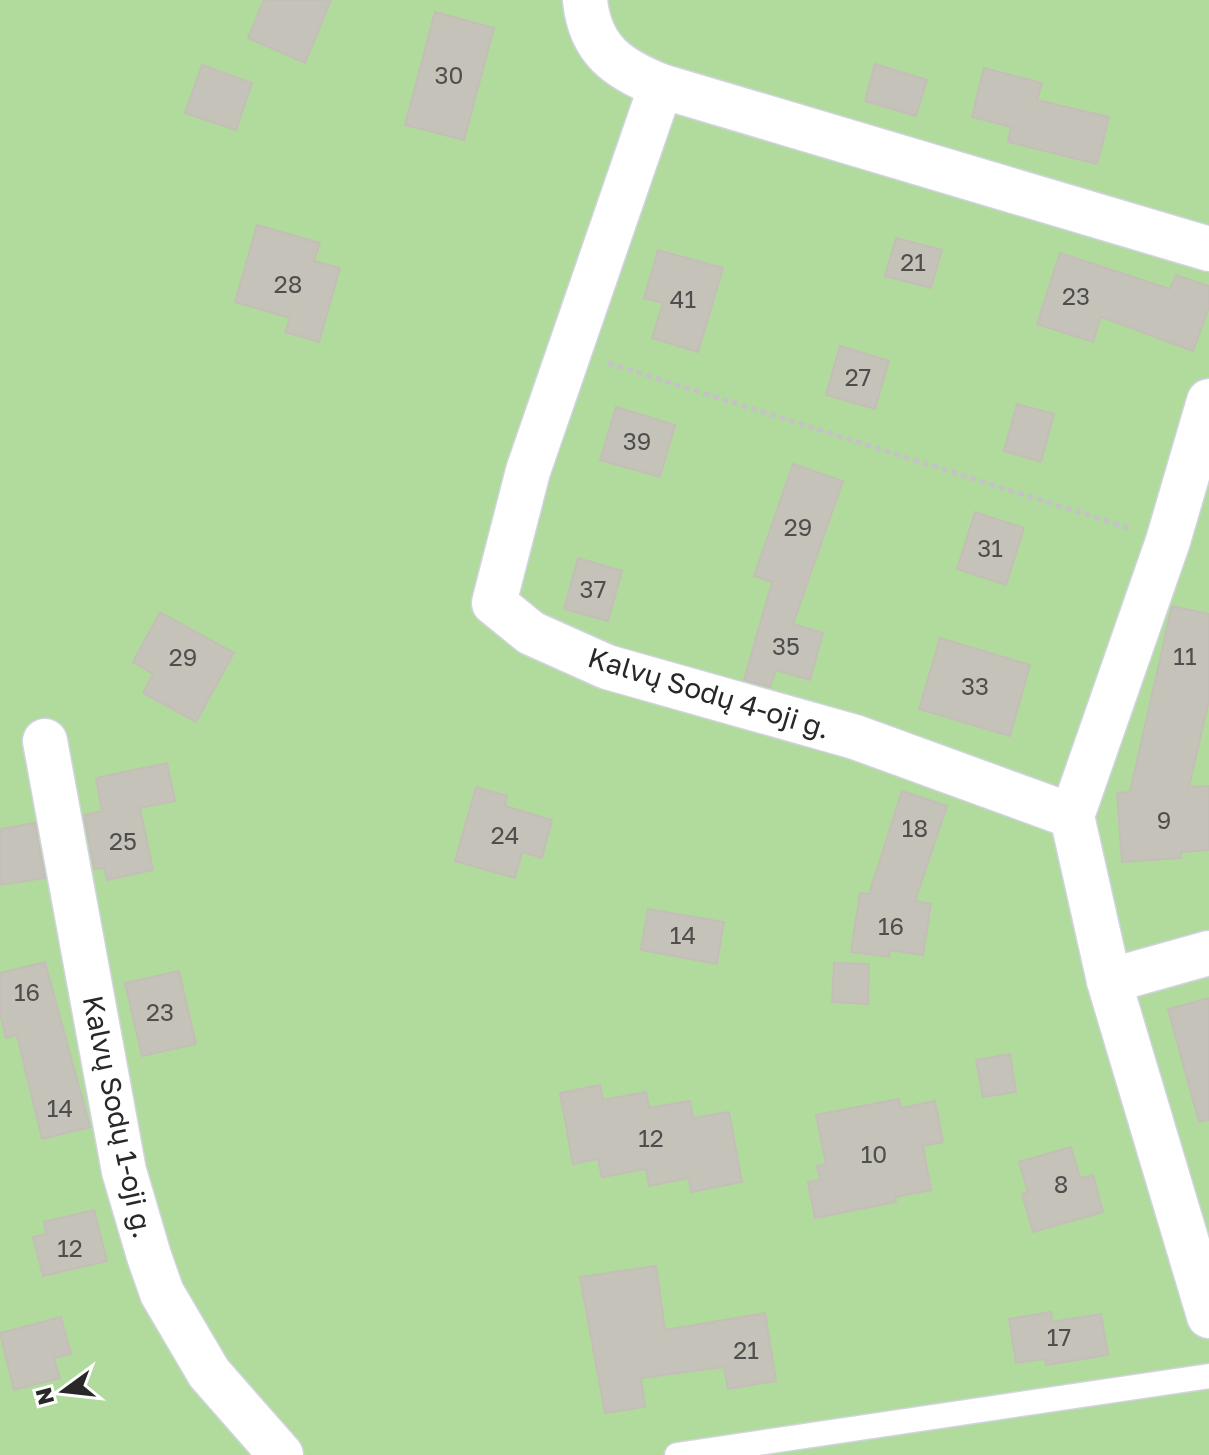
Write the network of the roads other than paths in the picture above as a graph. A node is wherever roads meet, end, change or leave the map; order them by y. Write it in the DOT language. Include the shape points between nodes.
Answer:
graph roads {
  1 [pos="585,0"];
  2 [pos="661,86"];
  3 [pos="1209,249"];
  4 [pos="1209,401"];
  5 [pos="45,741"];
  6 [pos="1072,816"];
  7 [pos="1209,953"];
  8 [pos="1109,981"];
  9 [pos="1209,1316"];
  10 [pos="1209,1376"];
  11 [pos="281,1455"];
  12 [pos="677,1455"];
  1 -- 2 [label="street" via="600,49 629,73"];
  2 -- 3 [label="street"];
  2 -- 6 [label="street, Kalvų Sodų 4-oji g." via="528,471 494,603 531,633 607,667 855,737"];
  4 -- 6 [label="street" via="1168,541"];
  5 -- 11 [label="street, Kalvų Sodų 1-oji g." via="124,1171 149,1256 167,1303 209,1373"];
  6 -- 8 [label="street"];
  7 -- 8 [label="street"];
  8 -- 9 [label="street"];
  10 -- 12 [label="lane"];
}
